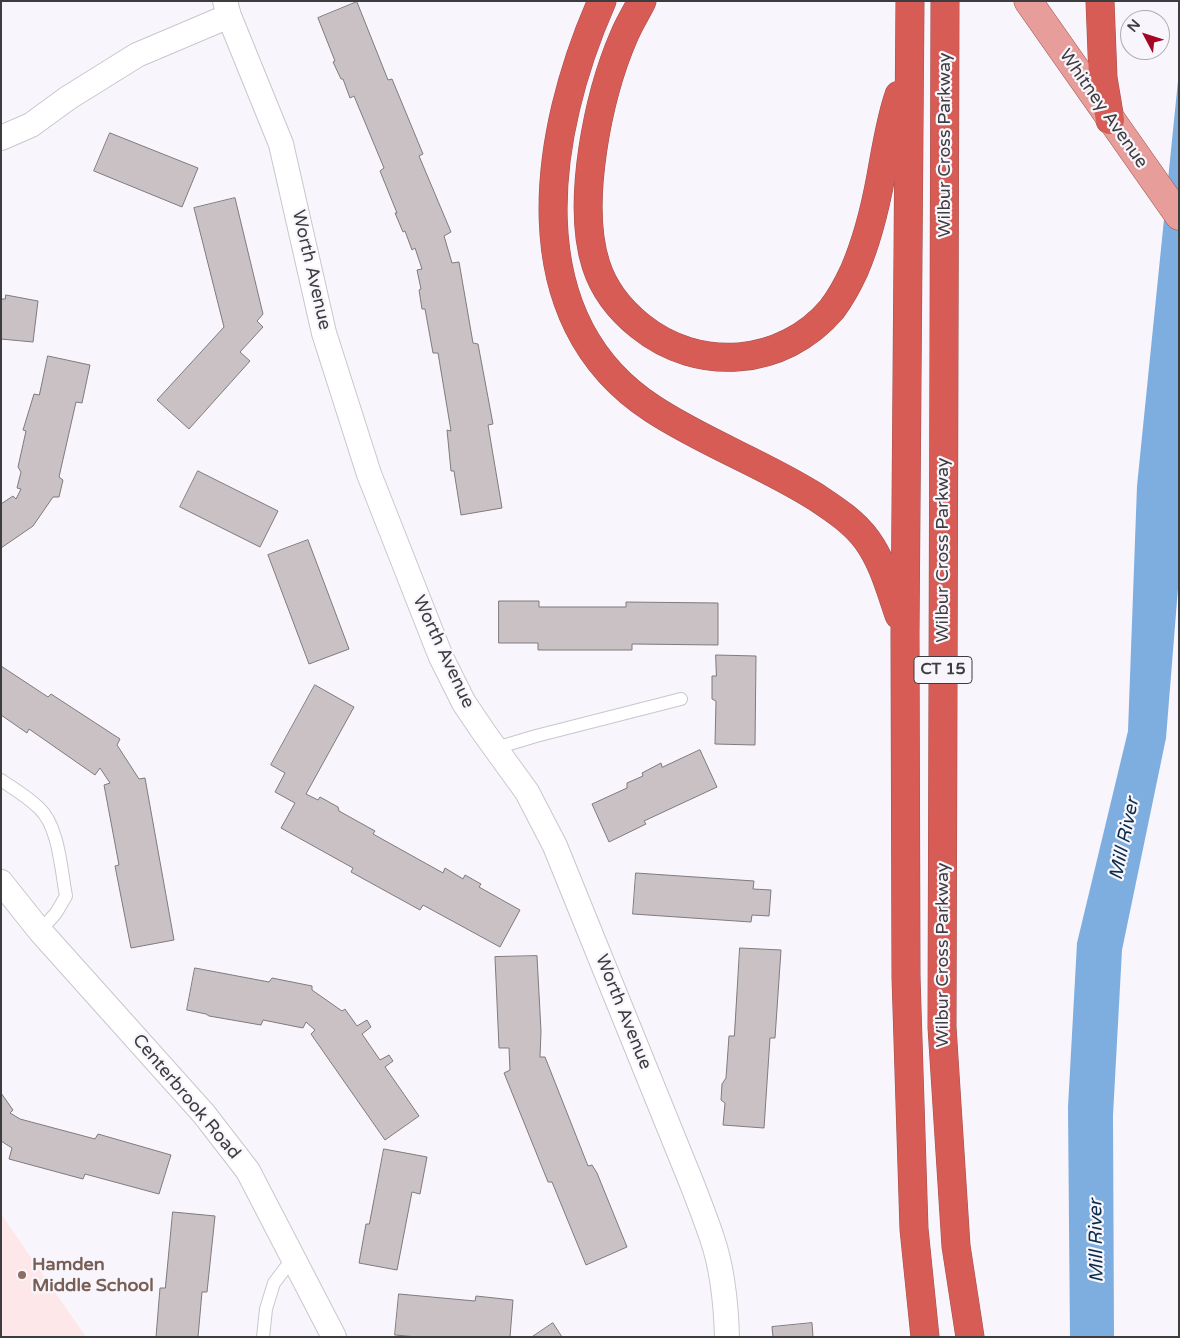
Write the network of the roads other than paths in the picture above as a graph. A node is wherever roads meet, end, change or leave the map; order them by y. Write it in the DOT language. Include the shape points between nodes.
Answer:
graph roads {
  1 [pos="602,1"];
  2 [pos="642,1"];
  3 [pos="910,1"];
  4 [pos="945,1"];
  5 [pos="1028,1"];
  6 [pos="1100,1"];
  7 [pos="227,9"];
  8 [pos="908,70"];
  9 [pos="1110,120"];
  10 [pos="1,138"];
  11 [pos="1179,216"];
  12 [pos="905,633"];
  13 [pos="681,699"];
  14 [pos="496,748"];
  15 [pos="1,780"];
  16 [pos="1,882"];
  17 [pos="40,931"];
  18 [pos="293,1258"];
  19 [pos="263,1337"];
  20 [pos="334,1337"];
  21 [pos="727,1337"];
  22 [pos="925,1337"];
  23 [pos="970,1337"];
  1 -- 12 [label="highway" via="574,75 555,162 553,214 556,261 575,317 596,356 630,391 652,408 797,485 849,520 879,558"];
  2 -- 8 [label="highway" via="609,78 599,119 588,208 591,239 596,266 617,304 650,334 692,354 741,358 758,354 796,339 832,309 846,288 874,215 889,132"];
  3 -- 8 [label="highway, Wilbur Cross Parkway / CT 15"];
  4 -- 23 [label="highway, Wilbur Cross Parkway / CT 15" via="942,1027 956,1246"];
  5 -- 9 [label="main road, Whitney Avenue"];
  6 -- 9 [label="highway" via="1103,78"];
  7 -- 10 [label="street" via="137,55 31,125"];
  7 -- 14 [label="street, Worth Avenue" via="281,144 324,333 369,474 441,657 464,703"];
  8 -- 12 [label="highway, Wilbur Cross Parkway / CT 15"];
  9 -- 11 [label="main road, Whitney Avenue"];
  12 -- 22 [label="highway, Wilbur Cross Parkway / CT 15" via="906,977 914,1229"];
  13 -- 14 [label="lane"];
  14 -- 21 [label="street, Worth Avenue" via="527,792 556,846 692,1184 713,1239 722,1274"];
  15 -- 17 [label="lane" via="40,808 54,834 66,896"];
  16 -- 17 [label="street, Centerbrook Road"];
  17 -- 18 [label="street, Centerbrook Road" via="204,1114 248,1171"];
  18 -- 19 [label="lane" via="274,1283 266,1309"];
  18 -- 20 [label="street, Centerbrook Road"];
}
